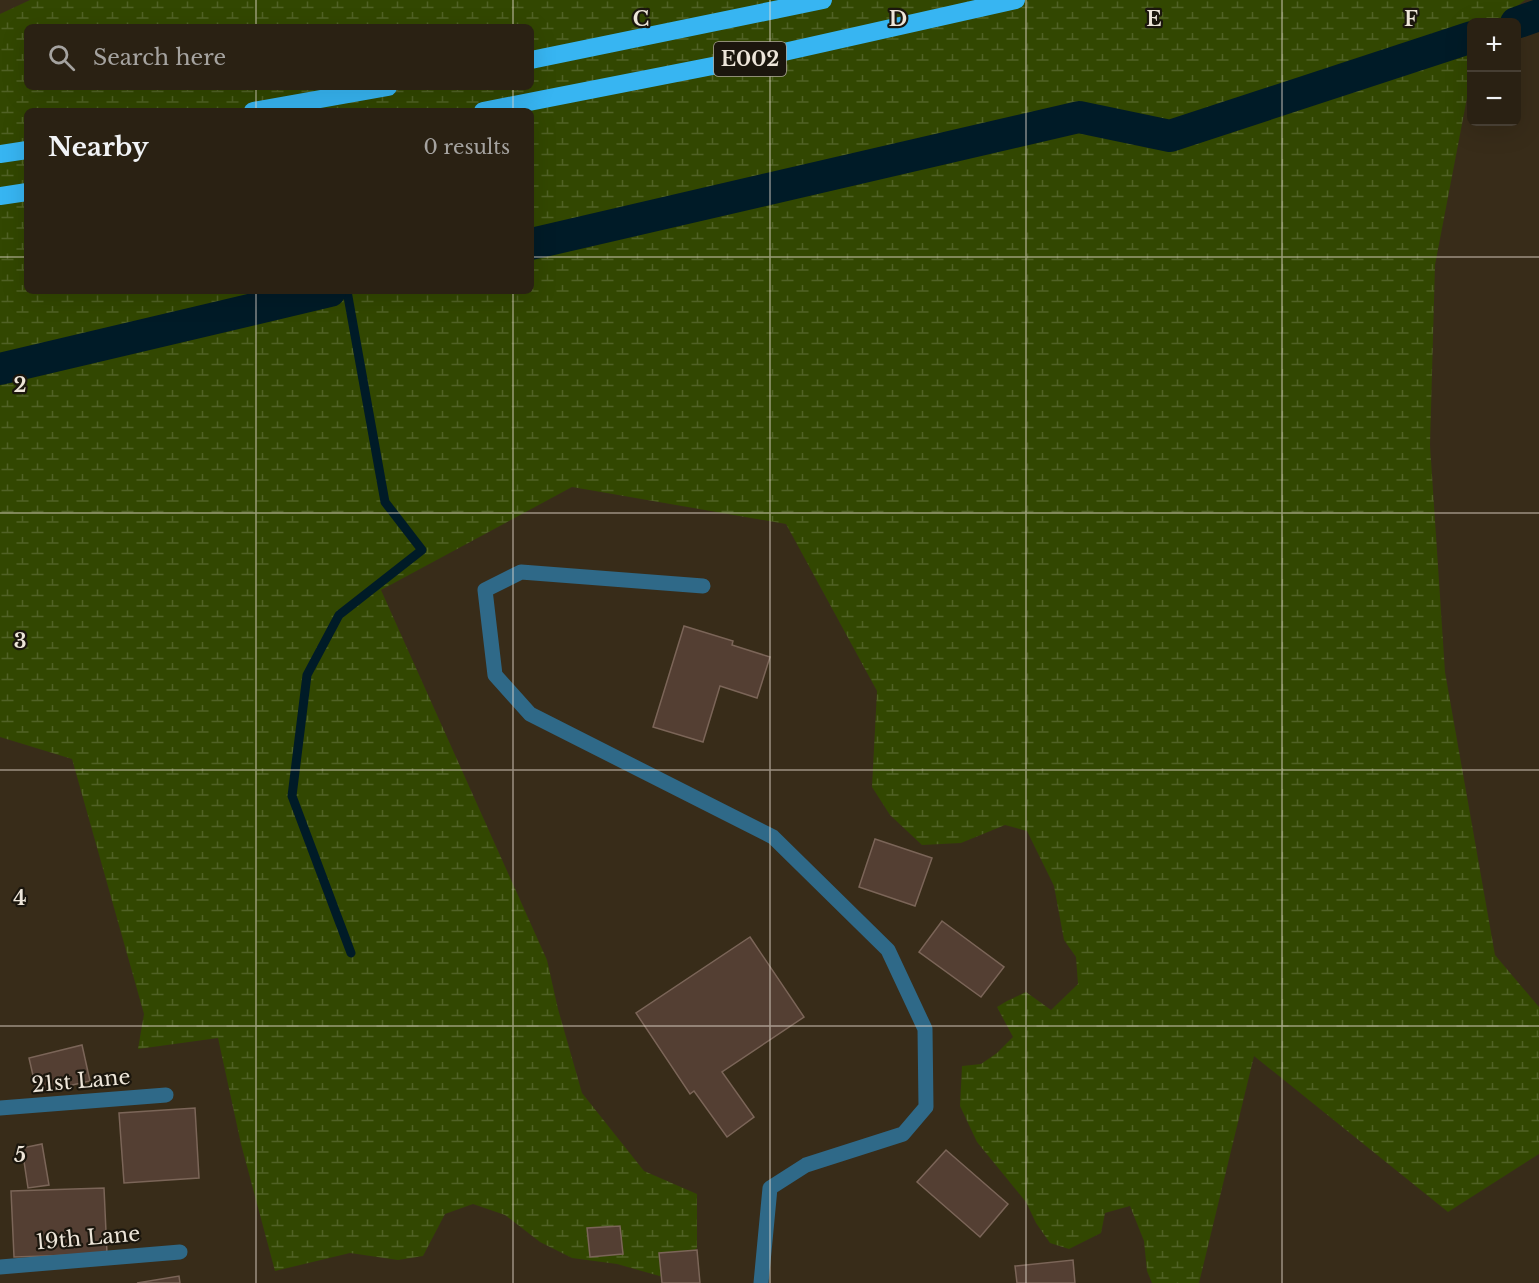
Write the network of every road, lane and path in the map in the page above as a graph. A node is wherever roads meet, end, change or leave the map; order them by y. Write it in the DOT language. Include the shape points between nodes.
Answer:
graph roads {
  1 [pos="823,0"];
  2 [pos="1016,0"];
  3 [pos="534,59"];
  4 [pos="371,90"];
  5 [pos="270,108"];
  6 [pos="498,108"];
  7 [pos="24,150"];
  8 [pos="0,154"];
  9 [pos="24,192"];
  10 [pos="0,196"];
  11 [pos="703,586"];
  12 [pos="166,1095"];
  13 [pos="0,1108"];
  14 [pos="180,1252"];
  15 [pos="0,1267"];
  16 [pos="762,1283"];
  1 -- 3 [label="highway, E002"];
  2 -- 6 [label="highway, E002" via="784,52"];
  4 -- 5 [label="highway"];
  7 -- 8 [label="highway"];
  9 -- 10 [label="highway"];
  11 -- 16 [label="street" via="521,572 485,590 495,675 530,714 773,837 888,950 926,1029 926,1107 903,1134 806,1165 770,1188"];
  12 -- 13 [label="street, 21st Lane"];
  14 -- 15 [label="street, 19th Lane"];
}
